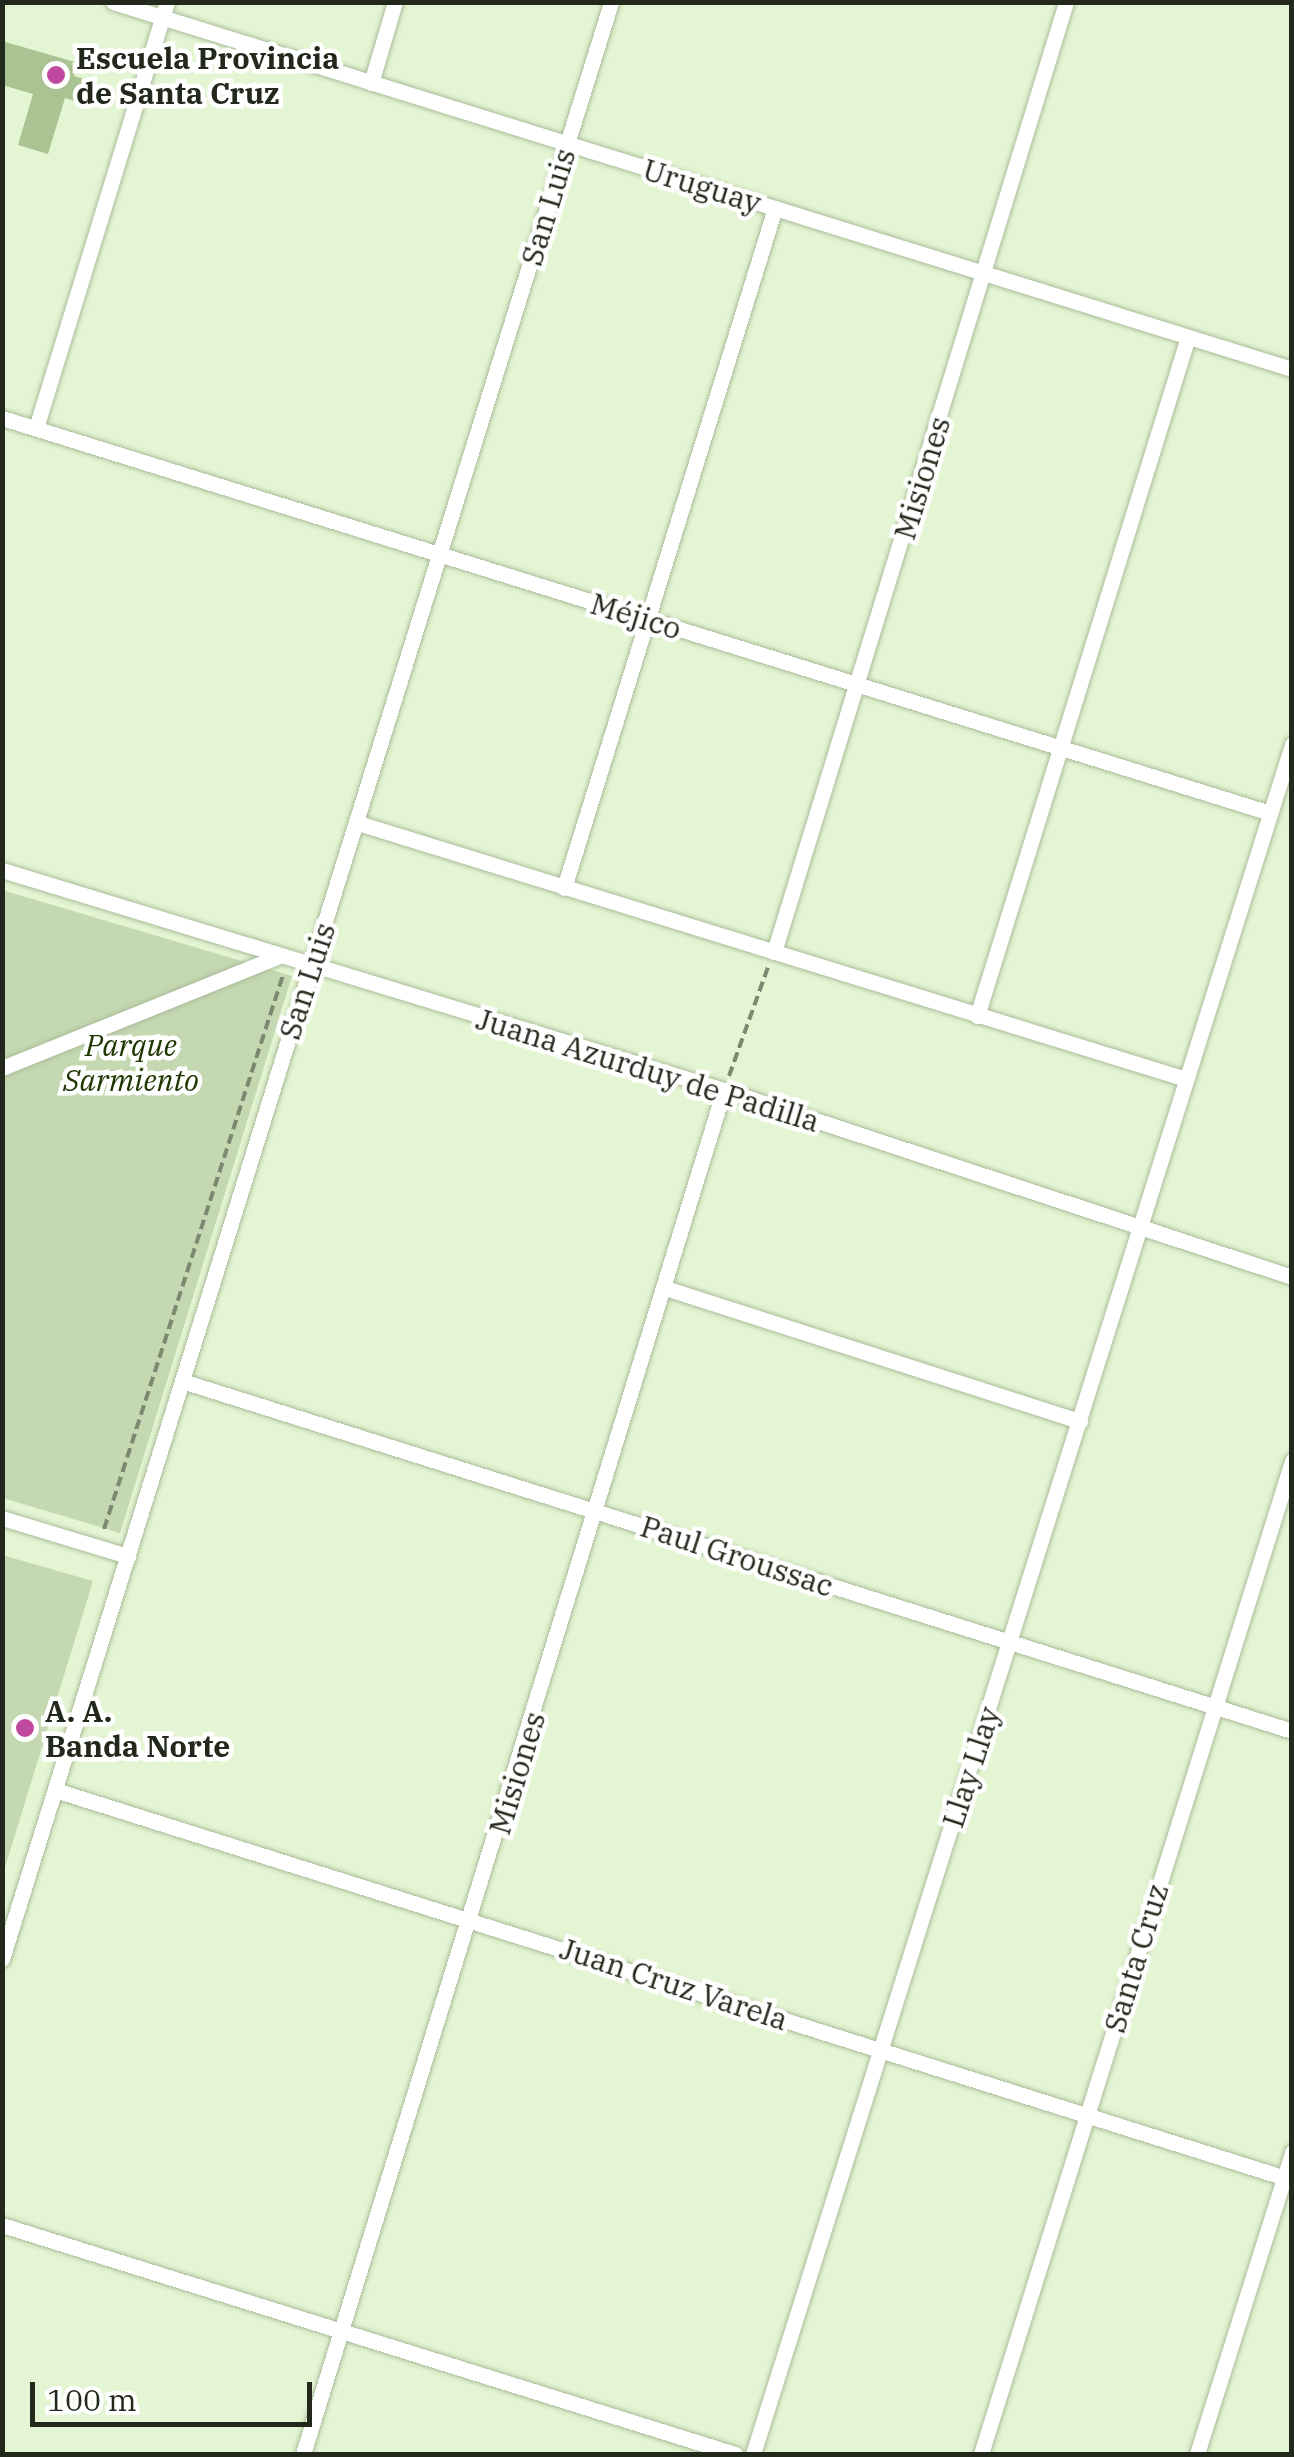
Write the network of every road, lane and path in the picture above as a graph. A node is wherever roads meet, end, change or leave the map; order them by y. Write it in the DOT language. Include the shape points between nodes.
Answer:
graph roads {
  1 [pos="113,2"];
  2 [pos="395,2"];
  3 [pos="611,2"];
  4 [pos="1066,2"];
  5 [pos="165,10"];
  6 [pos="371,83"];
  7 [pos="568,144"];
  8 [pos="775,208"];
  9 [pos="985,274"];
  10 [pos="1188,337"];
  11 [pos="1292,369"];
  12 [pos="2,418"];
  13 [pos="36,428"];
  14 [pos="440,554"];
  15 [pos="648,620"];
  16 [pos="858,685"];
  17 [pos="1292,744"];
  18 [pos="1060,748"];
  19 [pos="1270,813"];
  20 [pos="358,824"];
  21 [pos="2,870"];
  22 [pos="564,888"];
  23 [pos="774,952"];
  24 [pos="277,957"];
  25 [pos="256,966"];
  26 [pos="311,968"];
  27 [pos="977,1016"];
  28 [pos="2,1068"];
  29 [pos="1186,1080"];
  30 [pos="724,1090"];
  31 [pos="1141,1230"];
  32 [pos="1292,1277"];
  33 [pos="665,1288"];
  34 [pos="182,1381"];
  35 [pos="1080,1422"];
  36 [pos="1292,1461"];
  37 [pos="1285,1503"];
  38 [pos="598,1512"];
  39 [pos="2,1518"];
  40 [pos="89,1525"];
  41 [pos="128,1556"];
  42 [pos="1010,1642"];
  43 [pos="1214,1706"];
  44 [pos="1292,1731"];
  45 [pos="55,1790"];
  46 [pos="471,1919"];
  47 [pos="2,1958"];
  48 [pos="881,2050"];
  49 [pos="1087,2115"];
  50 [pos="1292,2152"];
  51 [pos="1288,2179"];
  52 [pos="2,2226"];
  53 [pos="342,2332"];
  54 [pos="303,2454"];
  55 [pos="735,2454"];
  56 [pos="754,2454"];
  57 [pos="981,2454"];
  58 [pos="1197,2454"];
  1 -- 5 [label="street, Uruguay"];
  2 -- 6 [label="street"];
  3 -- 7 [label="street, San Luis"];
  4 -- 9 [label="street, Misiones"];
  5 -- 6 [label="street, Uruguay"];
  5 -- 13 [label="street"];
  6 -- 7 [label="street, Uruguay"];
  7 -- 8 [label="street, Uruguay"];
  7 -- 14 [label="street, San Luis"];
  8 -- 9 [label="street, Uruguay"];
  8 -- 15 [label="street"];
  9 -- 10 [label="street, Uruguay"];
  9 -- 16 [label="street, Misiones"];
  10 -- 11 [label="street, Uruguay"];
  10 -- 18 [label="street"];
  12 -- 13 [label="street, Méjico"];
  13 -- 14 [label="street, Méjico"];
  14 -- 15 [label="street, Méjico"];
  14 -- 20 [label="street, San Luis"];
  15 -- 16 [label="street, Méjico"];
  15 -- 22 [label="street"];
  16 -- 18 [label="street, Méjico"];
  16 -- 23 [label="street, Misiones"];
  17 -- 19 [label="street, Llay Llay"];
  18 -- 19 [label="street, Méjico"];
  18 -- 27 [label="street"];
  19 -- 29 [label="street, Llay Llay"];
  20 -- 22 [label="street"];
  20 -- 26 [label="street, San Luis"];
  21 -- 24 [label="street, Juana Azurduy de Padilla"];
  22 -- 23 [label="street"];
  23 -- 27 [label="street"];
  23 -- 30 [label="path"];
  24 -- 25 [label="street"];
  24 -- 26 [label="street, Juana Azurduy de Padilla"];
  25 -- 28 [label="street"];
  25 -- 40 [label="path" via="283,974 106,1530"];
  26 -- 30 [label="street, Juana Azurduy de Padilla"];
  26 -- 34 [label="street, San Luis"];
  27 -- 29 [label="street"];
  29 -- 31 [label="street, Llay Llay"];
  30 -- 31 [label="street, Juana Azurduy de Padilla"];
  30 -- 33 [label="street, Misiones"];
  31 -- 32 [label="street, Juana Azurduy de Padilla"];
  31 -- 35 [label="street, Llay Llay"];
  33 -- 35 [label="street"];
  33 -- 38 [label="street, Misiones"];
  34 -- 38 [label="street, Paul Groussac"];
  34 -- 41 [label="street, San Luis"];
  35 -- 42 [label="street, Llay Llay"];
  36 -- 37 [label="street, Santa Cruz"];
  37 -- 43 [label="street, Santa Cruz"];
  38 -- 42 [label="street, Paul Groussac"];
  38 -- 46 [label="street, Misiones"];
  39 -- 41 [label="street"];
  41 -- 45 [label="street, San Luis"];
  42 -- 43 [label="street, Paul Groussac"];
  42 -- 48 [label="street, Llay Llay"];
  43 -- 44 [label="street, Paul Groussac"];
  43 -- 49 [label="street, Santa Cruz"];
  45 -- 46 [label="street, Juan Cruz Varela"];
  45 -- 47 [label="street, San Luis"];
  46 -- 48 [label="street, Juan Cruz Varela"];
  46 -- 53 [label="street, Misiones"];
  48 -- 49 [label="street, Juan Cruz Varela"];
  48 -- 56 [label="street, Llay Llay"];
  49 -- 51 [label="street, Juan Cruz Varela"];
  49 -- 57 [label="street, Santa Cruz"];
  50 -- 51 [label="street"];
  51 -- 58 [label="street"];
  52 -- 53 [label="street"];
  53 -- 54 [label="street, Misiones"];
  53 -- 55 [label="street"];
}
